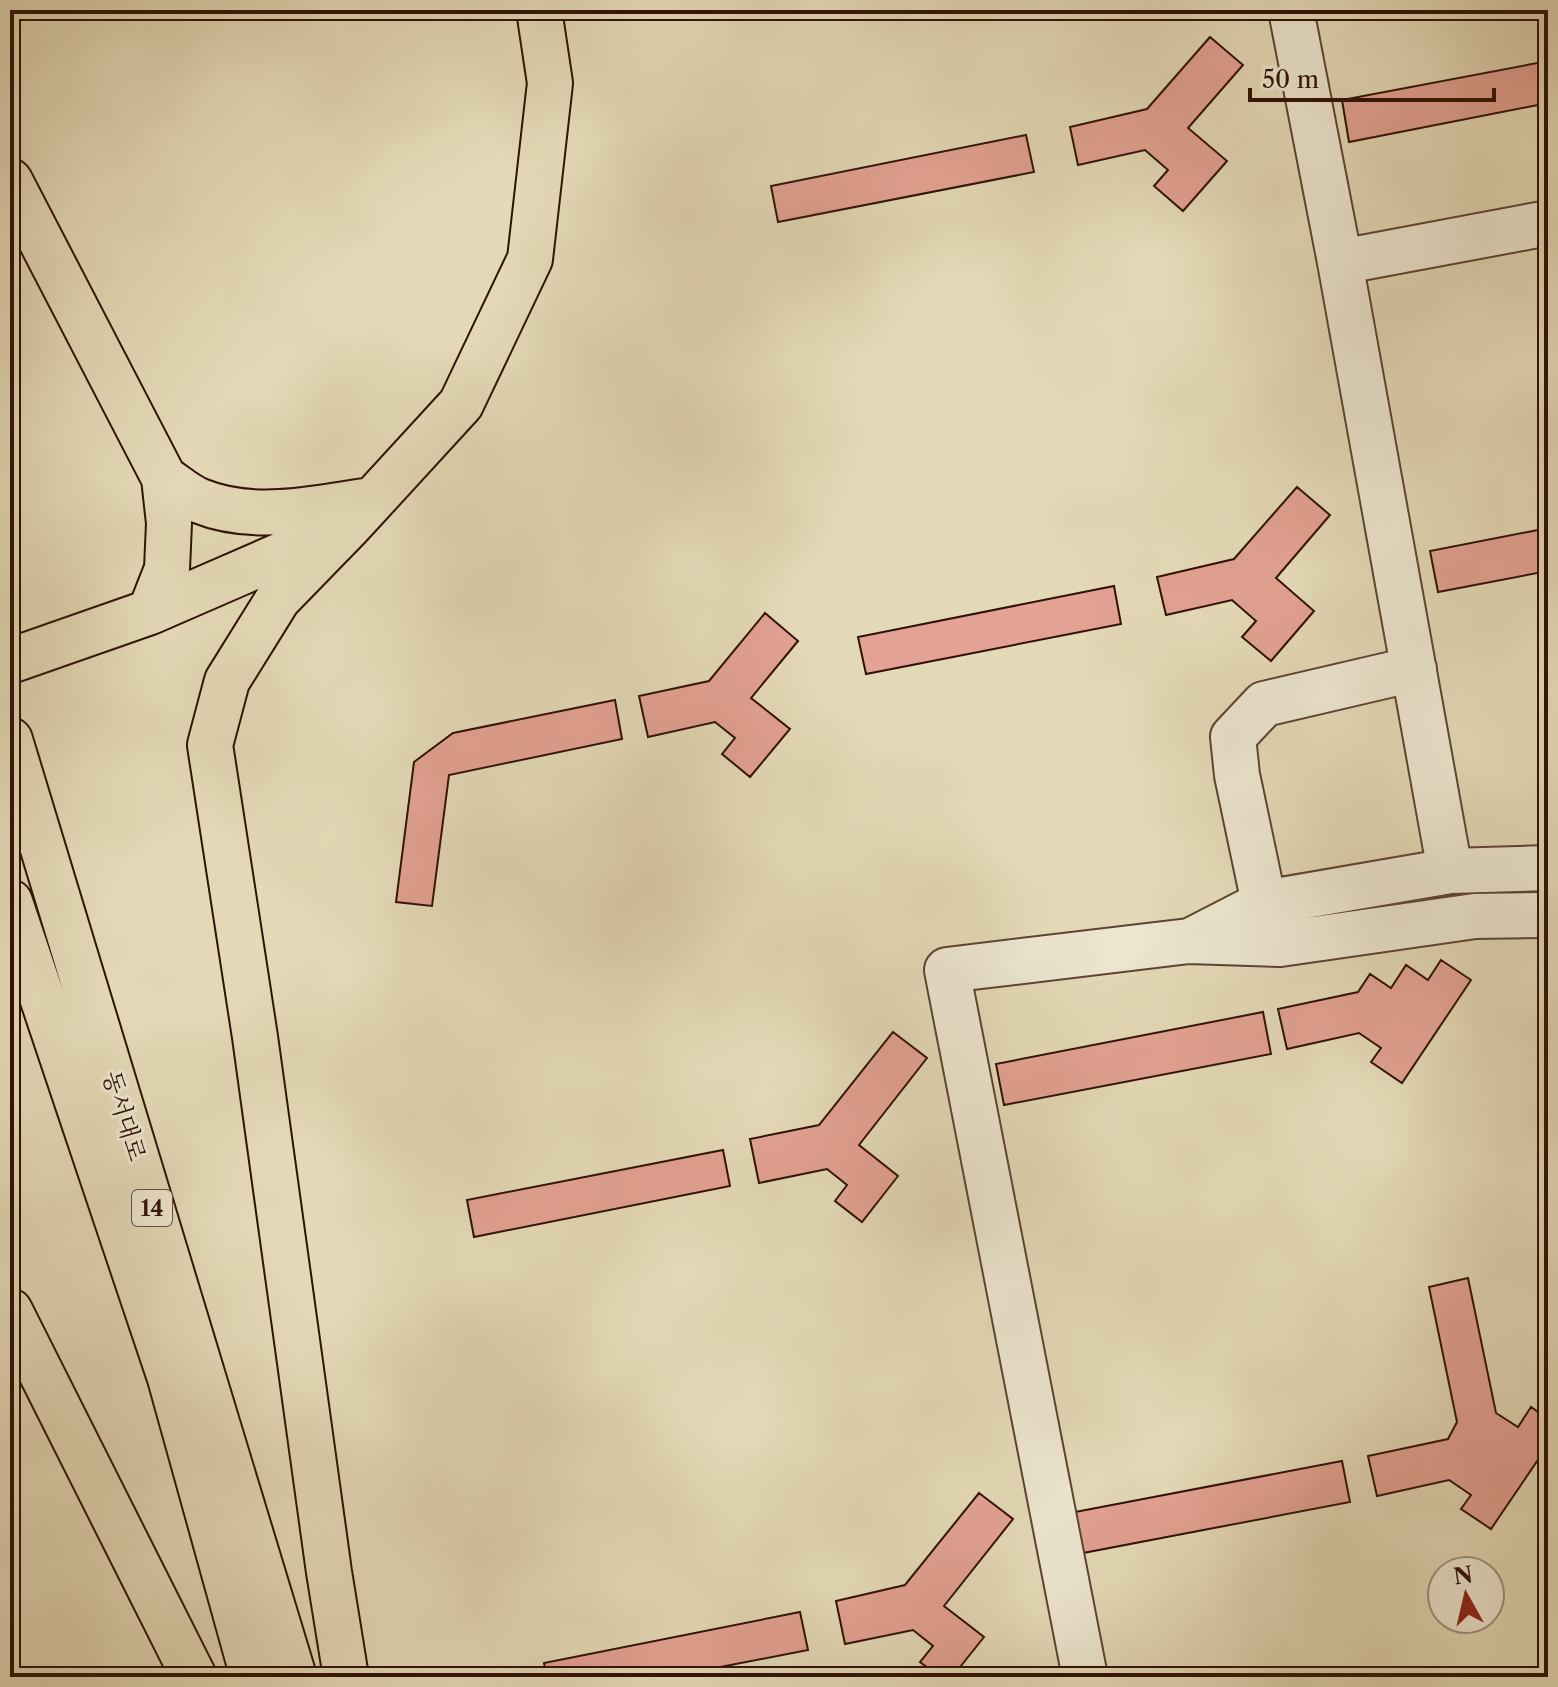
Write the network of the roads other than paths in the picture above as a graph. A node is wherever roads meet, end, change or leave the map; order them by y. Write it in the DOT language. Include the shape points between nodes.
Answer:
graph roads {
  1 [pos="539,10"];
  2 [pos="1291,10"];
  3 [pos="10,181"];
  4 [pos="1548,223"];
  5 [pos="1340,262"];
  6 [pos="164,478"];
  7 [pos="362,512"];
  8 [pos="150,612"];
  9 [pos="10,661"];
  10 [pos="1414,669"];
  11 [pos="10,740"];
  12 [pos="1548,868"];
  13 [pos="1450,871"];
  14 [pos="10,902"];
  15 [pos="1264,903"];
  16 [pos="1548,915"];
  17 [pos="1189,941"];
  18 [pos="10,1311"];
  19 [pos="194,1677"];
  20 [pos="253,1677"];
  21 [pos="294,1677"];
  22 [pos="346,1677"];
  23 [pos="1085,1677"];
  1 -- 7 [label="highway" via="550,83 530,259 461,404"];
  2 -- 5 [label="lane"];
  3 -- 6 [label="highway"];
  4 -- 5 [label="lane"];
  5 -- 10 [label="lane"];
  6 -- 7 [label="highway" via="200,501 245,512"];
  6 -- 8 [label="highway" via="167,569"];
  7 -- 8 [label="highway"];
  7 -- 22 [label="highway" via="278,599 227,681 210,745"];
  8 -- 9 [label="highway"];
  10 -- 13 [label="lane"];
  10 -- 15 [label="lane" via="1264,704 1233,737"];
  11 -- 21 [label="highway, 동서대로 / 14"];
  12 -- 13 [label="lane"];
  13 -- 15 [label="lane"];
  14 -- 20 [label="highway, 동서대로 / 14" via="170,1378"];
  15 -- 17 [label="lane"];
  16 -- 17 [label="lane" via="1475,916 1280,944"];
  17 -- 23 [label="lane" via="947,970"];
  18 -- 19 [label="highway"];
}
